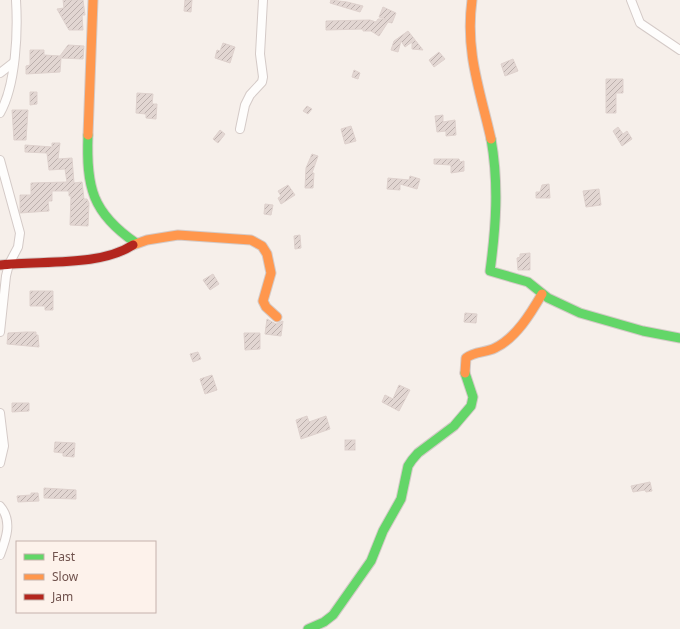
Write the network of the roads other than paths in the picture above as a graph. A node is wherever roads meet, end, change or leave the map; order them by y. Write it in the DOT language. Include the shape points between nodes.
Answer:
graph roads {
  1 [pos="16,0"];
  2 [pos="93,0"];
  3 [pos="263,0"];
  4 [pos="472,0"];
  5 [pos="631,0"];
  6 [pos="680,50"];
  7 [pos="13,63"];
  8 [pos="0,73"];
  9 [pos="0,113"];
  10 [pos="240,129"];
  11 [pos="0,160"];
  12 [pos="136,243"];
  13 [pos="4,264"];
  14 [pos="542,294"];
  15 [pos="277,316"];
  16 [pos="0,332"];
  17 [pos="680,338"];
  18 [pos="0,413"];
  19 [pos="0,463"];
  20 [pos="0,506"];
  21 [pos="0,556"];
  22 [pos="308,629"];
  1 -- 7 [label="street"];
  2 -- 12 [label="street" via="88,176 96,203 104,217 119,232"];
  3 -- 10 [label="street" via="260,54 263,77 245,105"];
  4 -- 14 [label="street" via="468,37 495,170 495,221 490,271 528,282"];
  5 -- 6 [label="street" via="640,23"];
  7 -- 8 [label="street"];
  7 -- 9 [label="street" via="6,101"];
  11 -- 13 [label="street" via="20,233 18,247"];
  12 -- 13 [label="street" via="122,252 71,262"];
  12 -- 15 [label="street" via="184,235 255,241 262,246 270,265 264,302"];
  13 -- 16 [label="street"];
  14 -- 17 [label="street" via="580,312 644,331"];
  14 -- 22 [label="street" via="504,342 466,358 464,370 473,397 471,406 454,426 412,460 408,466 401,499 383,531 371,561 333,615"];
  18 -- 19 [label="street" via="4,446"];
  20 -- 21 [label="street" via="7,516 8,524"];
}
